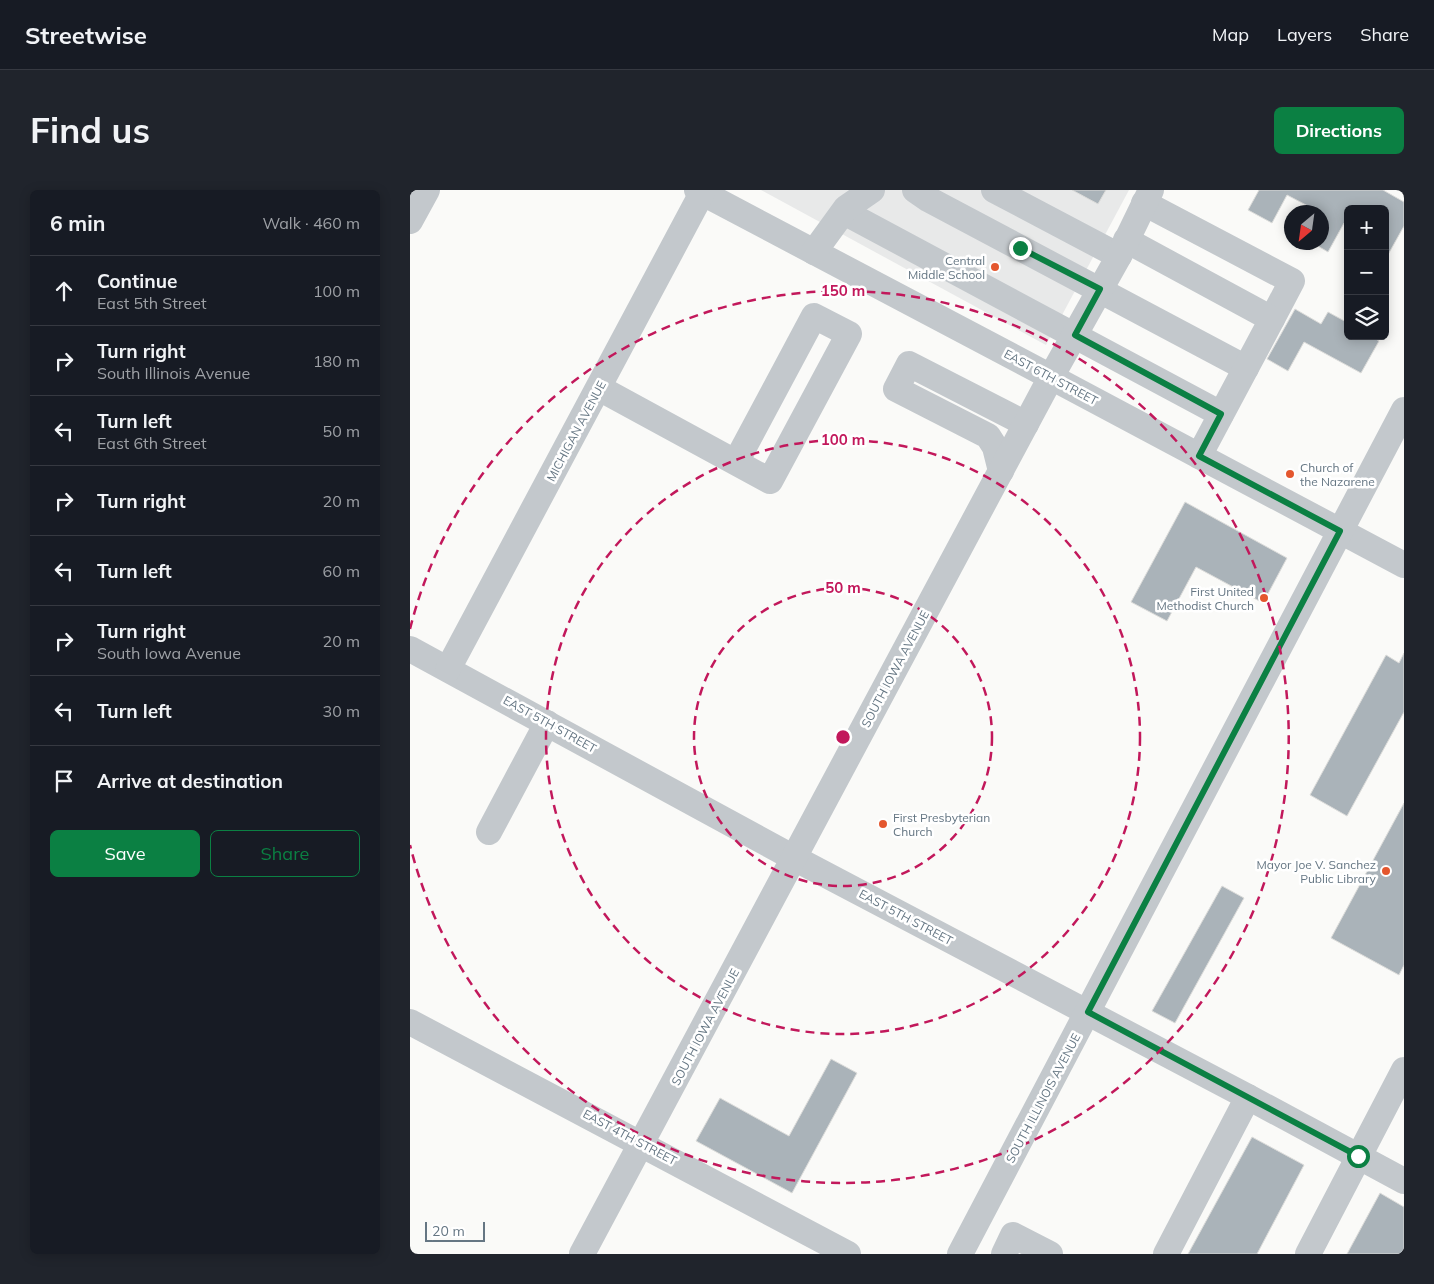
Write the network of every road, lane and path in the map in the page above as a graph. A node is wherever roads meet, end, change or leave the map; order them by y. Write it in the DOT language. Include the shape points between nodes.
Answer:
graph roads {
  1 [pos="426,190"];
  2 [pos="872,190"];
  3 [pos="915,190"];
  4 [pos="994,190"];
  5 [pos="699,192"];
  6 [pos="1148,197"];
  7 [pos="844,212"];
  8 [pos="410,221"];
  9 [pos="1122,248"];
  10 [pos="814,252"];
  11 [pos="1100,289"];
  12 [pos="1272,319"];
  13 [pos="1075,335"];
  14 [pos="1246,368"];
  15 [pos="1051,377"];
  16 [pos="599,388"];
  17 [pos="1404,410"];
  18 [pos="1221,414"];
  19 [pos="1026,424"];
  20 [pos="1199,456"];
  21 [pos="736,462"];
  22 [pos="1000,471"];
  23 [pos="1340,531"];
  24 [pos="1404,565"];
  25 [pos="410,649"];
  26 [pos="448,669"];
  27 [pos="548,723"];
  28 [pos="489,832"];
  29 [pos="794,858"];
  30 [pos="1088,1012"];
  31 [pos="410,1022"];
  32 [pos="1404,1070"];
  33 [pos="1248,1097"];
  34 [pos="642,1144"];
  35 [pos="1358,1156"];
  36 [pos="1404,1181"];
  37 [pos="582,1254"];
  38 [pos="848,1254"];
  39 [pos="960,1254"];
  40 [pos="1004,1254"];
  41 [pos="1050,1254"];
  42 [pos="1166,1254"];
  43 [pos="1308,1254"];
  1 -- 8 [label="street"];
  2 -- 7 [label="street"];
  3 -- 11 [label="street"];
  4 -- 9 [label="street"];
  5 -- 10 [label="street, EAST 6TH STREET"];
  5 -- 16 [label="street, MICHIGAN AVENUE"];
  6 -- 9 [label="street, SOUTH IOWA AVENUE"];
  6 -- 12 [label="street" via="1292,281"];
  7 -- 10 [label="street"];
  7 -- 13 [label="street"];
  9 -- 11 [label="street, SOUTH IOWA AVENUE"];
  9 -- 12 [label="street"];
  10 -- 15 [label="street, EAST 6TH STREET"];
  11 -- 13 [label="street, SOUTH IOWA AVENUE"];
  11 -- 14 [label="street"];
  12 -- 14 [label="street"];
  13 -- 15 [label="street, SOUTH IOWA AVENUE"];
  13 -- 18 [label="street"];
  14 -- 18 [label="street"];
  15 -- 19 [label="street, SOUTH IOWA AVENUE"];
  15 -- 20 [label="street, EAST 6TH STREET"];
  16 -- 21 [label="street"];
  16 -- 26 [label="street, MICHIGAN AVENUE"];
  17 -- 23 [label="street, SOUTH ILLINOIS AVENUE"];
  18 -- 20 [label="street"];
  19 -- 22 [label="street, SOUTH IOWA AVENUE"];
  19 -- 22 [label="street" via="909,364 896,389 988,436 995,447"];
  20 -- 23 [label="street, EAST 6TH STREET"];
  21 -- 21 [label="street" via="770,481 848,334 814,316"];
  22 -- 29 [label="street, SOUTH IOWA AVENUE"];
  23 -- 24 [label="street, EAST 6TH STREET"];
  23 -- 30 [label="street, SOUTH ILLINOIS AVENUE"];
  25 -- 26 [label="street, EAST 5TH STREET"];
  26 -- 27 [label="street, EAST 5TH STREET"];
  27 -- 28 [label="street"];
  27 -- 29 [label="street, EAST 5TH STREET"];
  29 -- 30 [label="street, EAST 5TH STREET"];
  29 -- 34 [label="street, SOUTH IOWA AVENUE"];
  30 -- 33 [label="street, EAST 5TH STREET"];
  30 -- 39 [label="street, SOUTH ILLINOIS AVENUE"];
  31 -- 34 [label="street, EAST 4TH STREET"];
  32 -- 35 [label="street"];
  33 -- 35 [label="street, EAST 5TH STREET"];
  33 -- 42 [label="street"];
  34 -- 37 [label="street, SOUTH IOWA AVENUE"];
  34 -- 38 [label="street, EAST 4TH STREET"];
  35 -- 36 [label="street, EAST 5TH STREET"];
  35 -- 43 [label="street"];
  40 -- 41 [label="street" via="1013,1235"];
}
